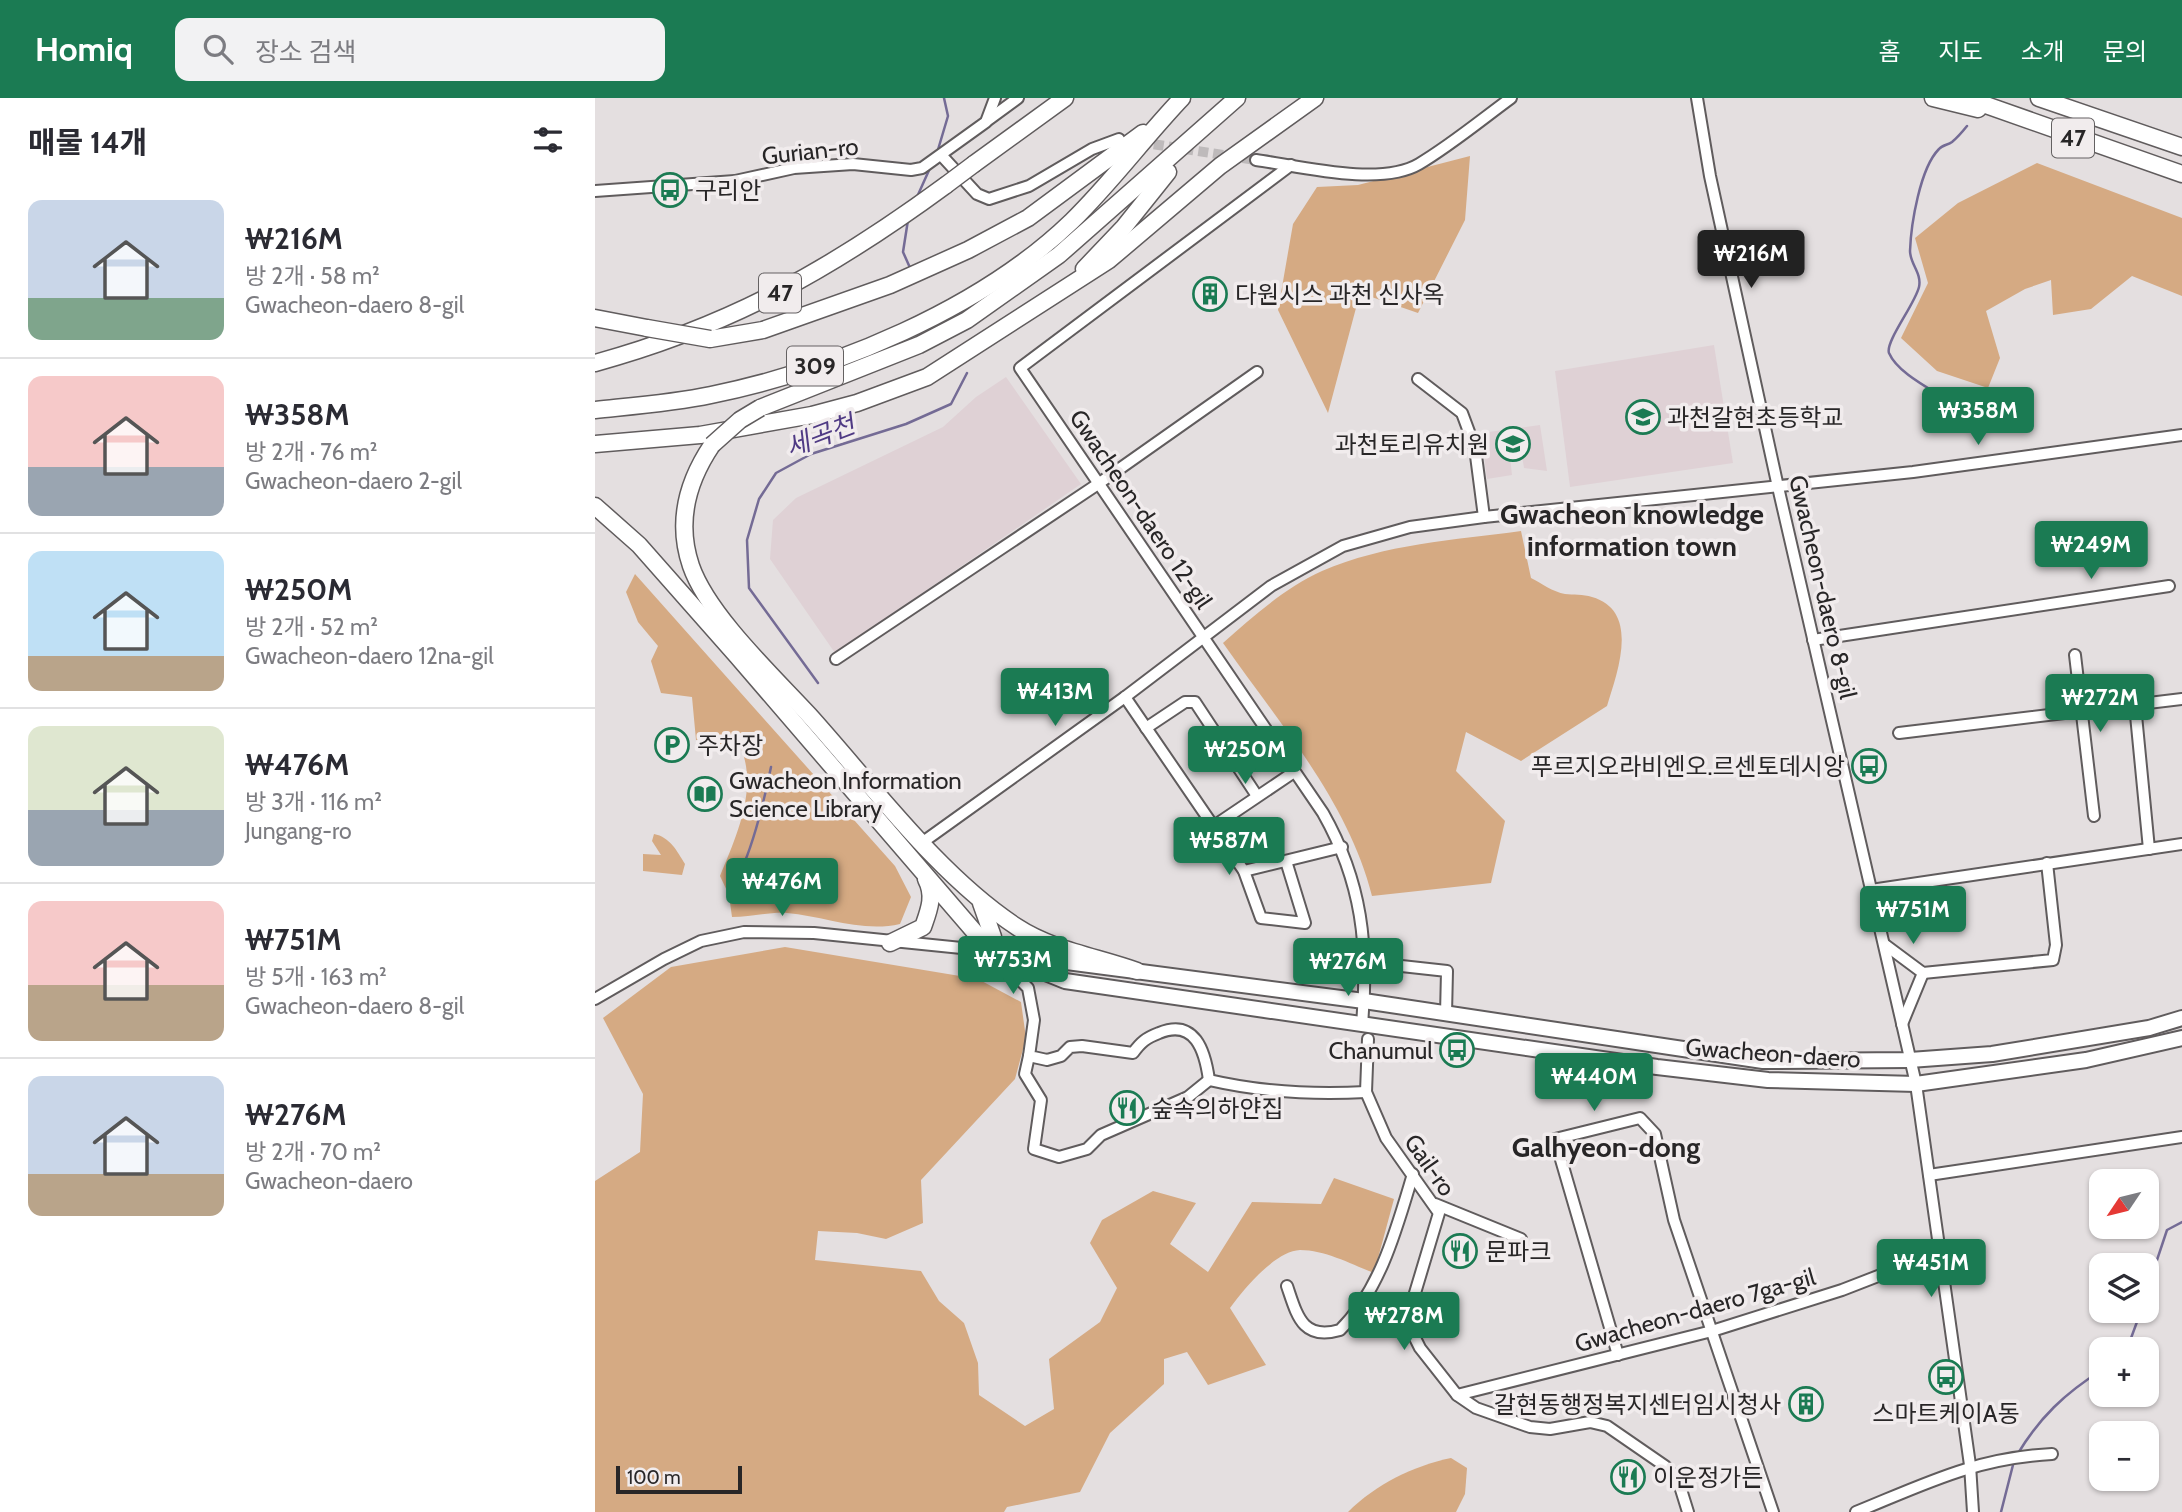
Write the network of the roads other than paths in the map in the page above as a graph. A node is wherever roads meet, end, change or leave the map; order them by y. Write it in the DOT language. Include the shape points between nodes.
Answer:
graph roads {
  1 [pos="995,98"];
  2 [pos="1065,98"];
  3 [pos="1182,98"];
  4 [pos="1237,98"];
  5 [pos="1315,98"];
  6 [pos="1511,98"];
  7 [pos="1697,98"];
  8 [pos="1933,98"];
  9 [pos="1966,98"];
  10 [pos="2039,98"];
  11 [pos="1011,100"];
  12 [pos="2012,114"];
  13 [pos="986,121"];
  14 [pos="1157,124"];
  15 [pos="1119,139"];
  16 [pos="1193,140"];
  17 [pos="2182,147"];
  18 [pos="942,156"];
  19 [pos="1256,160"];
  20 [pos="1291,165"];
  21 [pos="2182,174"];
  22 [pos="595,191"];
  23 [pos="1059,294"];
  24 [pos="595,318"];
  25 [pos="595,363"];
  26 [pos="1257,372"];
  27 [pos="1418,379"];
  28 [pos="595,410"];
  29 [pos="2182,435"];
  30 [pos="595,444"];
  31 [pos="1098,484"];
  32 [pos="1778,487"];
  33 [pos="595,506"];
  34 [pos="1484,517"];
  35 [pos="2169,586"];
  36 [pos="1204,638"];
  37 [pos="1813,640"];
  38 [pos="2075,655"];
  39 [pos="836,659"];
  40 [pos="1125,698"];
  41 [pos="2182,699"];
  42 [pos="2135,705"];
  43 [pos="2082,711"];
  44 [pos="1146,728"];
  45 [pos="1899,733"];
  46 [pos="1294,772"];
  47 [pos="1258,796"];
  48 [pos="2094,816"];
  49 [pos="1214,826"];
  50 [pos="923,842"];
  51 [pos="2182,844"];
  52 [pos="1342,847"];
  53 [pos="2149,849"];
  54 [pos="1286,861"];
  55 [pos="2047,863"];
  56 [pos="1244,871"];
  57 [pos="923,874"];
  58 [pos="1871,890"];
  59 [pos="980,901"];
  60 [pos="890,943"];
  61 [pos="1884,944"];
  62 [pos="991,951"];
  63 [pos="1365,962"];
  64 [pos="1073,964"];
  65 [pos="1137,971"];
  66 [pos="1923,973"];
  67 [pos="1065,981"];
  68 [pos="595,999"];
  69 [pos="1364,1001"];
  70 [pos="1446,1014"];
  71 [pos="2182,1017"];
  72 [pos="1362,1024"];
  73 [pos="1902,1024"];
  74 [pos="2182,1038"];
  75 [pos="1368,1039"];
  76 [pos="1029,1056"];
  77 [pos="1910,1060"];
  78 [pos="1209,1080"];
  79 [pos="1916,1084"];
  80 [pos="1366,1092"];
  81 [pos="2182,1137"];
  82 [pos="1413,1174"];
  83 [pos="1929,1175"];
  84 [pos="1435,1204"];
  85 [pos="1521,1239"];
  86 [pos="1940,1252"];
  87 [pos="1287,1286"];
  88 [pos="1712,1331"];
  89 [pos="1618,1355"];
  90 [pos="1458,1395"];
  91 [pos="2052,1454"];
  92 [pos="1971,1465"];
  93 [pos="1688,1512"];
  94 [pos="1773,1512"];
  95 [pos="1856,1512"];
  96 [pos="1973,1512"];
  1 -- 13 [label="street"];
  2 -- 25 [label="highway, 47, bridge" via="885,230 781,293 705,328"];
  3 -- 14 [label="highway"];
  4 -- 16 [label="highway"];
  5 -- 23 [label="highway" via="1249,144 1109,260"];
  6 -- 20 [label="street" via="1417,165 1361,173"];
  7 -- 32 [label="street, Gwacheon-daero 8-gil"];
  8 -- 12 [label="highway"];
  9 -- 12 [label="highway, 47"];
  10 -- 17 [label="highway, 47"];
  11 -- 13 [label="street, Gurian-ro"];
  12 -- 21 [label="highway, 47"];
  13 -- 18 [label="street, Gurian-ro"];
  14 -- 24 [label="highway, bridge" via="1028,218 968,250 890,285 763,330 710,339"];
  14 -- 28 [label="highway, 309" via="1072,221 992,286 918,324 811,368 711,395"];
  15 -- 18 [label="street" via="1092,149 1029,186 989,199 977,194"];
  16 -- 23 [label="highway" via="1123,227"];
  16 -- 50 [label="highway, bridge" via="1059,255 967,320 919,345 760,408 712,445 692,479 684,504 692,568 729,626"];
  18 -- 22 [label="street, Gurian-ro" via="929,166 911,170 852,164 794,168 735,181"];
  19 -- 20 [label="street"];
  20 -- 31 [label="street, Gwacheon-daero 12-gil" via="1020,368"];
  23 -- 30 [label="highway" via="927,377 857,403 701,435"];
  26 -- 31 [label="street"];
  27 -- 34 [label="street" via="1462,414 1475,448"];
  29 -- 32 [label="street"];
  31 -- 36 [label="street, Gwacheon-daero 12-gil"];
  31 -- 39 [label="street"];
  32 -- 34 [label="street"];
  32 -- 37 [label="street, Gwacheon-daero 8-gil"];
  33 -- 57 [label="highway" via="666,576"];
  34 -- 36 [label="street" via="1410,527 1343,546 1271,586"];
  35 -- 37 [label="street"];
  36 -- 40 [label="street"];
  36 -- 46 [label="street, Gwacheon-daero 12-gil"];
  37 -- 58 [label="street, Gwacheon-daero 8-gil"];
  38 -- 43 [label="street"];
  40 -- 44 [label="street"];
  40 -- 50 [label="street"];
  41 -- 42 [label="street"];
  42 -- 43 [label="street"];
  42 -- 53 [label="street"];
  43 -- 45 [label="street"];
  43 -- 48 [label="street"];
  44 -- 47 [label="street" via="1185,702 1195,702"];
  44 -- 49 [label="street"];
  46 -- 47 [label="street"];
  46 -- 52 [label="street, Gwacheon-daero 12-gil"];
  47 -- 49 [label="street"];
  49 -- 56 [label="street"];
  50 -- 59 [label="highway"];
  51 -- 53 [label="street"];
  52 -- 54 [label="street"];
  52 -- 63 [label="street, Gwacheon-daero 12-gil" via="1356,889"];
  53 -- 55 [label="street"];
  54 -- 56 [label="street"];
  54 -- 56 [label="street" via="1305,923 1261,918"];
  55 -- 58 [label="street"];
  55 -- 66 [label="street" via="2056,945 2053,960"];
  57 -- 60 [label="highway" via="931,888 923,927"];
  57 -- 62 [label="highway"];
  58 -- 61 [label="street, Gwacheon-daero 8-gil"];
  59 -- 62 [label="highway" via="993,937"];
  59 -- 65 [label="highway" via="1048,943"];
  60 -- 62 [label="street"];
  60 -- 68 [label="street" via="814,933 744,932 701,941"];
  61 -- 66 [label="street"];
  61 -- 73 [label="street, Gwacheon-daero 8-gil"];
  62 -- 64 [label="main road, Gwacheon-daero"];
  62 -- 67 [label="main road, Gwacheon-daero"];
  62 -- 76 [label="street" via="1028,988 1034,1020"];
  63 -- 69 [label="street, Gwacheon-daero 12-gil"];
  63 -- 70 [label="street" via="1447,971"];
  64 -- 65 [label="main road, Gwacheon-daero"];
  64 -- 67 [label="main road" via="1063,972"];
  65 -- 69 [label="main road, Gwacheon-daero"];
  66 -- 73 [label="street"];
  67 -- 72 [label="main road, Gwacheon-daero"];
  69 -- 70 [label="main road, Gwacheon-daero"];
  69 -- 72 [label="street, Gwacheon-daero 12-gil"];
  70 -- 77 [label="main road, Gwacheon-daero" via="1763,1061"];
  71 -- 77 [label="main road, Gwacheon-daero" via="2149,1028 1992,1054"];
  72 -- 79 [label="main road, Gwacheon-daero" via="1768,1080"];
  73 -- 77 [label="street, Gwacheon-daero 8-gil"];
  74 -- 79 [label="main road, Gwacheon-daero" via="2099,1057"];
  75 -- 80 [label="street, Gail-ro"];
  76 -- 78 [label="street" via="1047,1060 1070,1047 1082,1046 1133,1053 1141,1041 1172,1028 1186,1031 1199,1044"];
  76 -- 78 [label="street" via="1025,1074 1041,1101 1034,1149 1059,1157 1087,1149 1101,1135 1188,1097"];
  77 -- 79 [label="street, Gwacheon-daero 8-gil"];
  78 -- 80 [label="street" via="1293,1093"];
  79 -- 83 [label="street, Gwacheon-daero 8-gil"];
  80 -- 82 [label="street, Gail-ro" via="1386,1138"];
  81 -- 83 [label="street"];
  82 -- 84 [label="street, Gail-ro"];
  82 -- 87 [label="street" via="1392,1242 1357,1311 1341,1330 1313,1332 1304,1326"];
  83 -- 86 [label="street, Gwacheon-daero 8-gil"];
  84 -- 85 [label="street"];
  84 -- 90 [label="street, Gail-ro" via="1438,1220 1413,1295 1410,1328 1420,1348"];
  86 -- 88 [label="street, Gwacheon-daero 7ga-gil" via="1842,1290"];
  86 -- 92 [label="street, Gwacheon-daero 8-gil"];
  88 -- 89 [label="street, Gwacheon-daero 7ga-gil"];
  88 -- 89 [label="street" via="1674,1220 1655,1134 1640,1118 1574,1134 1555,1139"];
  88 -- 94 [label="street"];
  89 -- 90 [label="street, Gwacheon-daero 7ga-gil"];
  90 -- 93 [label="street, Gail-ro" via="1476,1408 1530,1427 1551,1429 1590,1422 1607,1426 1665,1466 1679,1483"];
  91 -- 92 [label="street"];
  92 -- 95 [label="street"];
  92 -- 96 [label="street, Gwacheon-daero 8-gil"];
}
